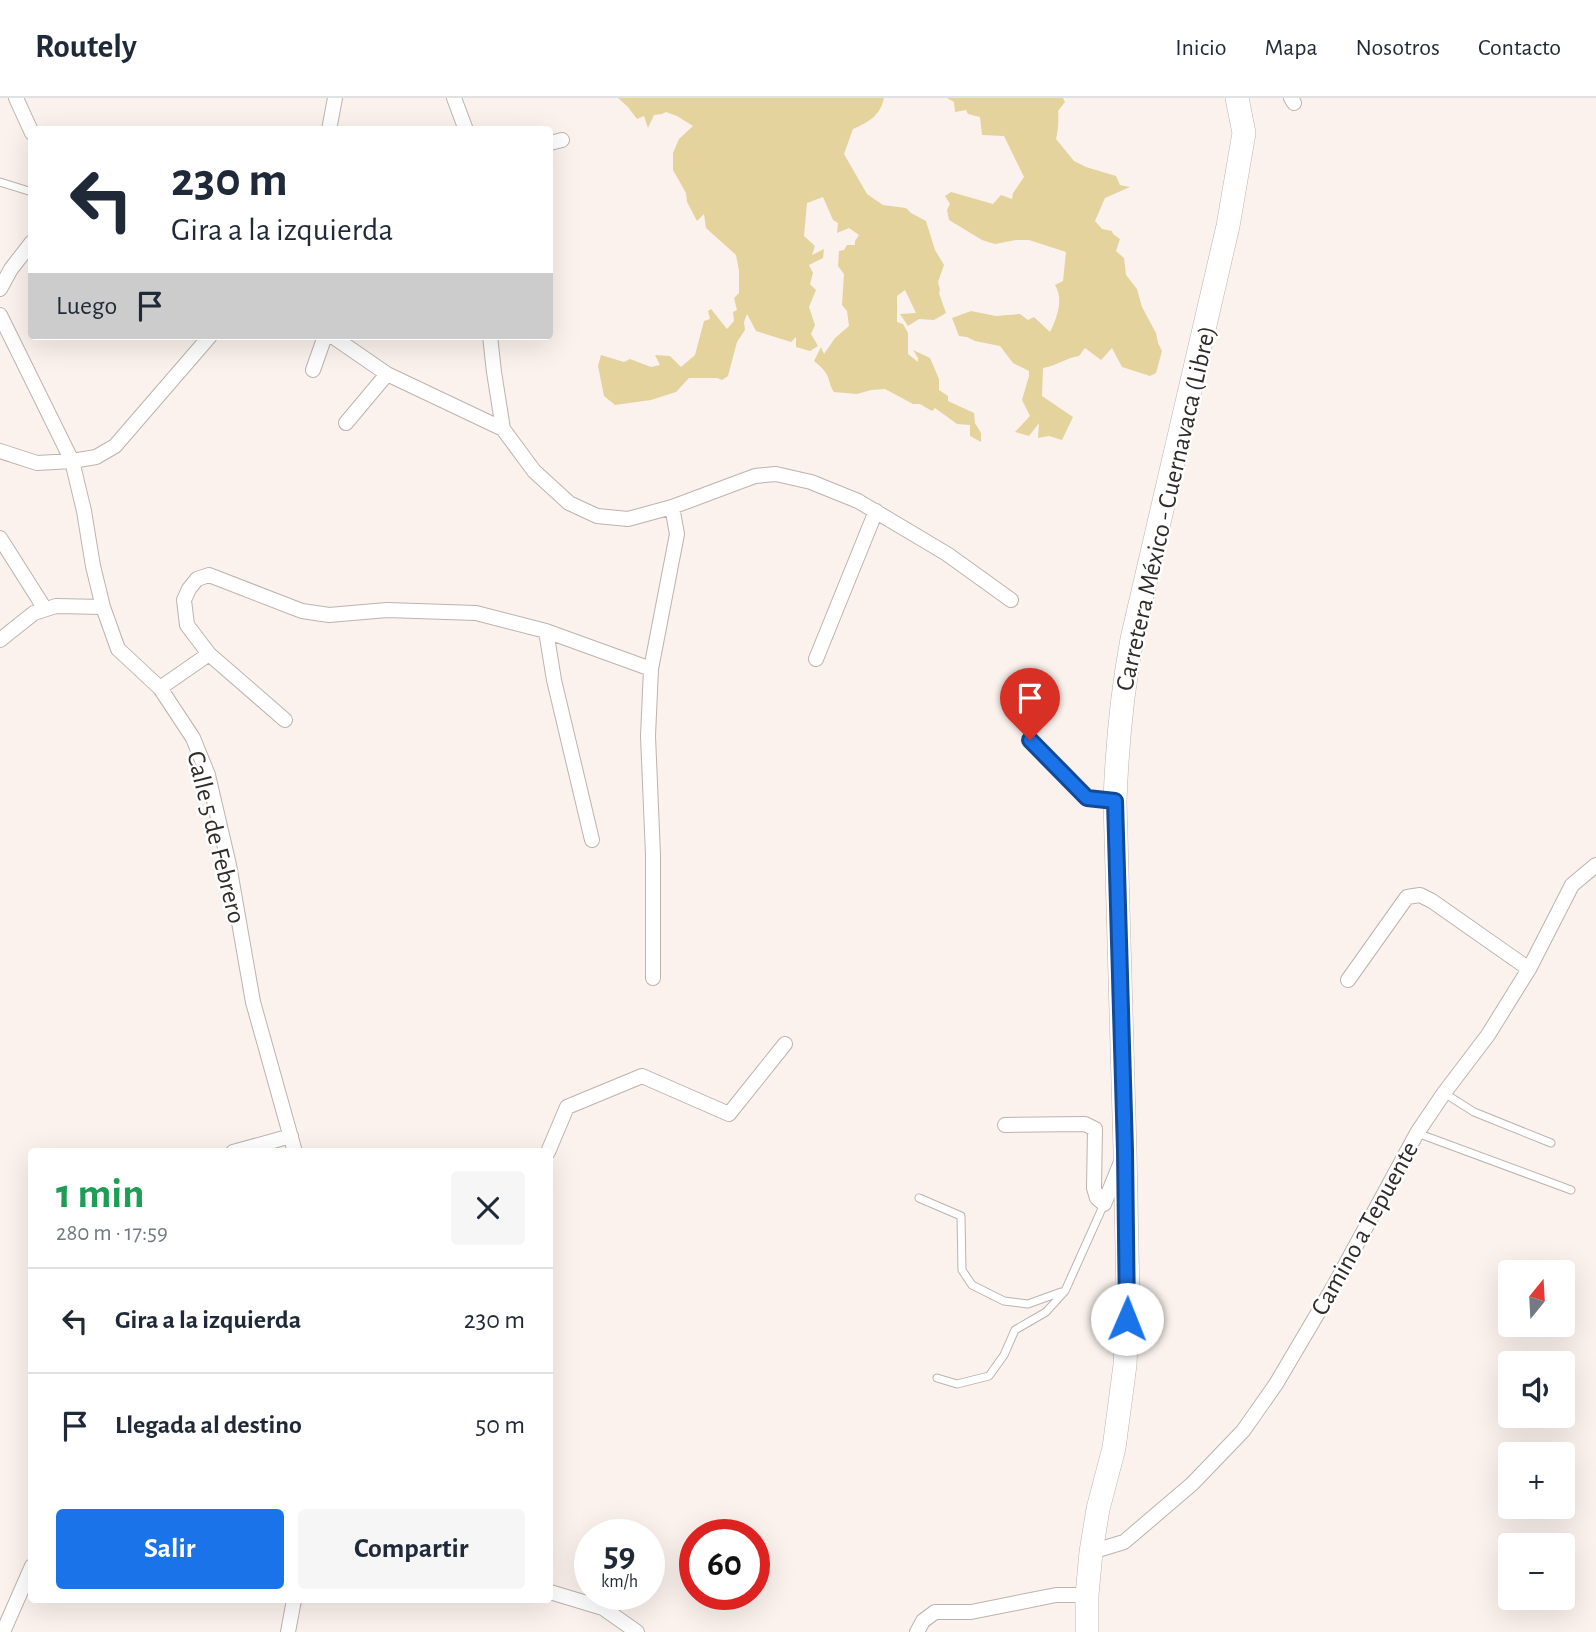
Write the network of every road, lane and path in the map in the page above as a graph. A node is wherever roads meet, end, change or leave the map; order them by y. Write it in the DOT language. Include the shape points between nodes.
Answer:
graph roads {
  1 [pos="16,98"];
  2 [pos="335,98"];
  3 [pos="454,98"];
  4 [pos="1237,98"];
  5 [pos="29,126"];
  6 [pos="330,126"];
  7 [pos="464,126"];
  8 [pos="0,183"];
  9 [pos="28,191"];
  10 [pos="28,247"];
  11 [pos="0,289"];
  12 [pos="0,315"];
  13 [pos="207,340"];
  14 [pos="324,340"];
  15 [pos="338,340"];
  16 [pos="490,340"];
  17 [pos="313,370"];
  18 [pos="387,374"];
  19 [pos="346,423"];
  20 [pos="503,429"];
  21 [pos="0,451"];
  22 [pos="72,461"];
  23 [pos="672,507"];
  24 [pos="876,511"];
  25 [pos="0,537"];
  26 [pos="1011,600"];
  27 [pos="103,607"];
  28 [pos="45,609"];
  29 [pos="546,631"];
  30 [pos="0,640"];
  31 [pos="209,654"];
  32 [pos="816,659"];
  33 [pos="651,669"];
  34 [pos="160,688"];
  35 [pos="285,720"];
  36 [pos="1030,740"];
  37 [pos="1115,801"];
  38 [pos="592,840"];
  39 [pos="1596,864"];
  40 [pos="1528,969"];
  41 [pos="653,978"];
  42 [pos="1348,980"];
  43 [pos="785,1044"];
  44 [pos="1444,1093"];
  45 [pos="1005,1125"];
  46 [pos="1417,1133"];
  47 [pos="291,1136"];
  48 [pos="1551,1143"];
  49 [pos="248,1148"];
  50 [pos="294,1148"];
  51 [pos="550,1148"];
  52 [pos="1125,1151"];
  53 [pos="1571,1190"];
  54 [pos="919,1198"];
  55 [pos="1104,1205"];
  56 [pos="1065,1291"];
  57 [pos="937,1378"];
  58 [pos="1091,1552"];
  59 [pos="28,1575"];
  60 [pos="553,1593"];
  61 [pos="1087,1595"];
  62 [pos="293,1603"];
  63 [pos="4,1632"];
  64 [pos="288,1632"];
  65 [pos="637,1632"];
  66 [pos="917,1632"];
  67 [pos="1087,1632"];
  1 -- 5 [label="street"];
  2 -- 6 [label="street"];
  3 -- 7 [label="street"];
  4 -- 37 [label="main road, Carretera México - Cuernavaca (Libre)" via="1244,133 1242,153 1132,639 1122,692"];
  8 -- 9 [label="lane"];
  10 -- 11 [label="street"];
  12 -- 22 [label="street, Calle 5 de Febrero"];
  13 -- 22 [label="street" via="115,446 96,457"];
  14 -- 17 [label="street"];
  15 -- 18 [label="street"];
  16 -- 20 [label="street"];
  18 -- 19 [label="street"];
  18 -- 20 [label="street"];
  20 -- 23 [label="street" via="534,471 578,508 597,516 628,519"];
  21 -- 22 [label="street" via="37,463"];
  22 -- 27 [label="street, Calle 5 de Febrero"];
  23 -- 24 [label="street" via="755,476 776,474 811,482"];
  23 -- 33 [label="street" via="677,534"];
  24 -- 26 [label="street"];
  24 -- 32 [label="street"];
  25 -- 28 [label="street"];
  27 -- 28 [label="street"];
  27 -- 34 [label="street, Calle 5 de Febrero" via="118,649"];
  28 -- 30 [label="street"];
  29 -- 31 [label="street" via="476,613 387,610 329,615 302,611 209,575 197,579 184,600 187,625"];
  29 -- 33 [label="street"];
  29 -- 38 [label="street"];
  31 -- 34 [label="street"];
  31 -- 35 [label="street"];
  33 -- 41 [label="street"];
  34 -- 47 [label="street, Calle 5 de Febrero" via="192,738 208,775 253,1002"];
  36 -- 37 [label="street" via="1087,798"];
  37 -- 52 [label="main road, Carretera México - Cuernavaca (Libre)"];
  39 -- 40 [label="street, Camino a Tepuente" via="1572,885"];
  40 -- 42 [label="street" via="1420,895 1407,897"];
  40 -- 44 [label="street, Camino a Tepuente" via="1488,1035"];
  43 -- 51 [label="street" via="729,1114 642,1076 567,1107"];
  44 -- 46 [label="street, Camino a Tepuente"];
  44 -- 48 [label="lane" via="1474,1112"];
  45 -- 55 [label="street" via="1086,1124 1096,1129 1094,1188"];
  46 -- 53 [label="lane"];
  46 -- 58 [label="street, Camino a Tepuente" via="1335,1284 1243,1431 1192,1484 1124,1542"];
  47 -- 49 [label="street"];
  47 -- 50 [label="street, Calle 5 de Febrero"];
  52 -- 55 [label="street"];
  52 -- 58 [label="main road, Carretera México - Cuernavaca (Libre)" via="1125,1365 1114,1448"];
  54 -- 56 [label="lane" via="961,1216 962,1270 972,1285 1004,1301 1028,1304"];
  55 -- 56 [label="lane"];
  56 -- 57 [label="lane" via="1046,1312 1015,1330 989,1376 957,1384"];
  58 -- 61 [label="main road, Carretera México - Cuernavaca (Libre)"];
  59 -- 63 [label="street"];
  60 -- 65 [label="street" via="603,1608"];
  61 -- 66 [label="street" via="1056,1595 971,1612 935,1612"];
  61 -- 67 [label="main road, Carretera México - Cuernavaca (Libre)"];
  62 -- 64 [label="street"];
}
